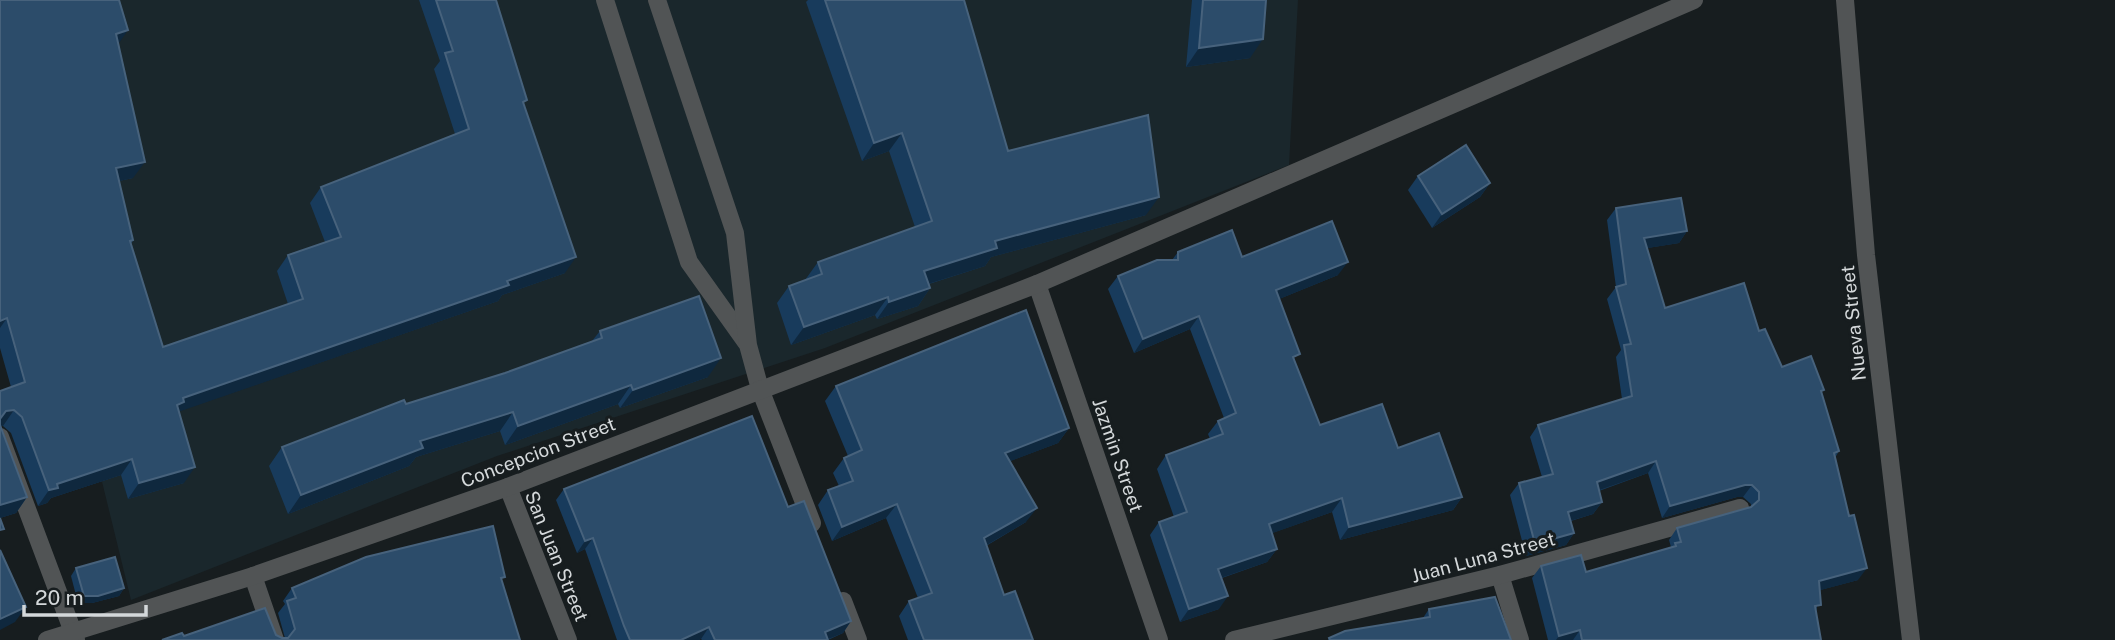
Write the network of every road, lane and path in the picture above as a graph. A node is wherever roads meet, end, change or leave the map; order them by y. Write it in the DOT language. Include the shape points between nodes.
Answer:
graph roads {
  1 [pos="605,0"];
  2 [pos="657,0"];
  3 [pos="1694,0"];
  4 [pos="1845,0"];
  5 [pos="1037,284"];
  6 [pos="748,345"];
  7 [pos="760,389"];
  8 [pos="0,437"];
  9 [pos="508,487"];
  10 [pos="1740,508"];
  11 [pos="819,540"];
  12 [pos="253,576"];
  13 [pos="1500,576"];
  14 [pos="839,590"];
  15 [pos="75,636"];
  16 [pos="47,640"];
  17 [pos="275,640"];
  18 [pos="568,640"];
  19 [pos="858,640"];
  20 [pos="1159,640"];
  21 [pos="1234,640"];
  22 [pos="1520,640"];
  23 [pos="1911,640"];
  1 -- 6 [label="street" via="689,262"];
  2 -- 6 [label="street" via="735,233"];
  3 -- 5 [label="street, Concepcion Street"];
  4 -- 23 [label="street, Nueva Street" via="1866,255"];
  5 -- 7 [label="street, Concepcion Street"];
  5 -- 20 [label="street, Jazmin Street"];
  6 -- 7 [label="street"];
  7 -- 9 [label="street, Concepcion Street"];
  7 -- 11 [label="street"];
  8 -- 15 [label="street"];
  9 -- 12 [label="street, Concepcion Street"];
  9 -- 18 [label="street, San Juan Street"];
  10 -- 13 [label="street, Juan Luna Street"];
  12 -- 15 [label="street, Concepcion Street"];
  12 -- 17 [label="street"];
  13 -- 21 [label="street, Juan Luna Street"];
  13 -- 22 [label="street"];
  14 -- 19 [label="street"];
  15 -- 16 [label="street, Concepcion Street"];
}
